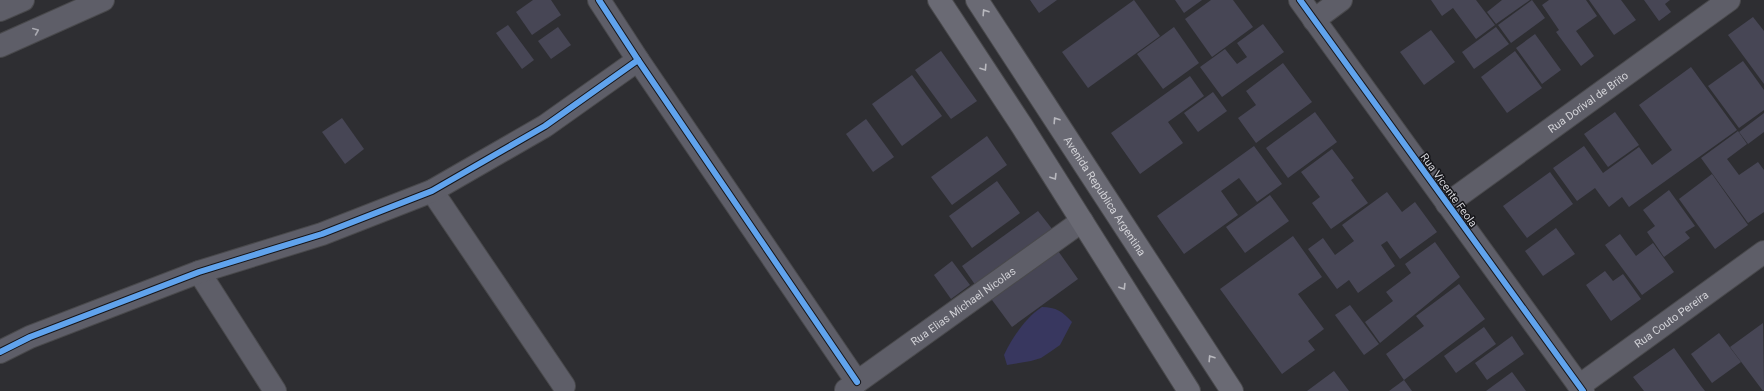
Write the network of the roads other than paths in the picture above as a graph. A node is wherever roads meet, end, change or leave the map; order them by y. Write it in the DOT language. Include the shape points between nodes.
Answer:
graph roads {
  1 [pos="23,0"];
  2 [pos="103,0"];
  3 [pos="599,0"];
  4 [pos="940,0"];
  5 [pos="977,0"];
  6 [pos="1300,0"];
  7 [pos="1341,0"];
  8 [pos="1728,0"];
  9 [pos="0,10"];
  10 [pos="1314,20"];
  11 [pos="0,46"];
  12 [pos="638,60"];
  13 [pos="432,191"];
  14 [pos="1447,204"];
  15 [pos="1082,221"];
  16 [pos="1764,252"];
  17 [pos="199,272"];
  18 [pos="0,352"];
  19 [pos="564,386"];
  20 [pos="851,386"];
  21 [pos="1581,388"];
  22 [pos="275,391"];
  23 [pos="1189,391"];
  24 [pos="1232,391"];
  1 -- 9 [label="street"];
  11 -- 2 [label="street, one-way"];
  3 -- 12 [label="street"];
  4 -- 15 [label="main road, one-way"];
  24 -- 5 [label="main road, Avenida Republica Argentina, one-way"];
  6 -- 10 [label="street, Rua Vicente Feola"];
  7 -- 10 [label="street"];
  8 -- 14 [label="street, Rua Dorival de Brito"];
  10 -- 14 [label="street, Rua Vicente Feola"];
  12 -- 13 [label="street" via="545,126"];
  12 -- 20 [label="street"];
  13 -- 17 [label="street" via="322,234"];
  13 -- 19 [label="street"];
  14 -- 21 [label="street, Rua Vicente Feola"];
  15 -- 20 [label="street, Rua Elias Michael Nicolas"];
  15 -- 23 [label="main road, one-way"];
  16 -- 21 [label="street, Rua Couto Pereira"];
  17 -- 18 [label="street" via="30,337"];
  17 -- 22 [label="street"];
}
